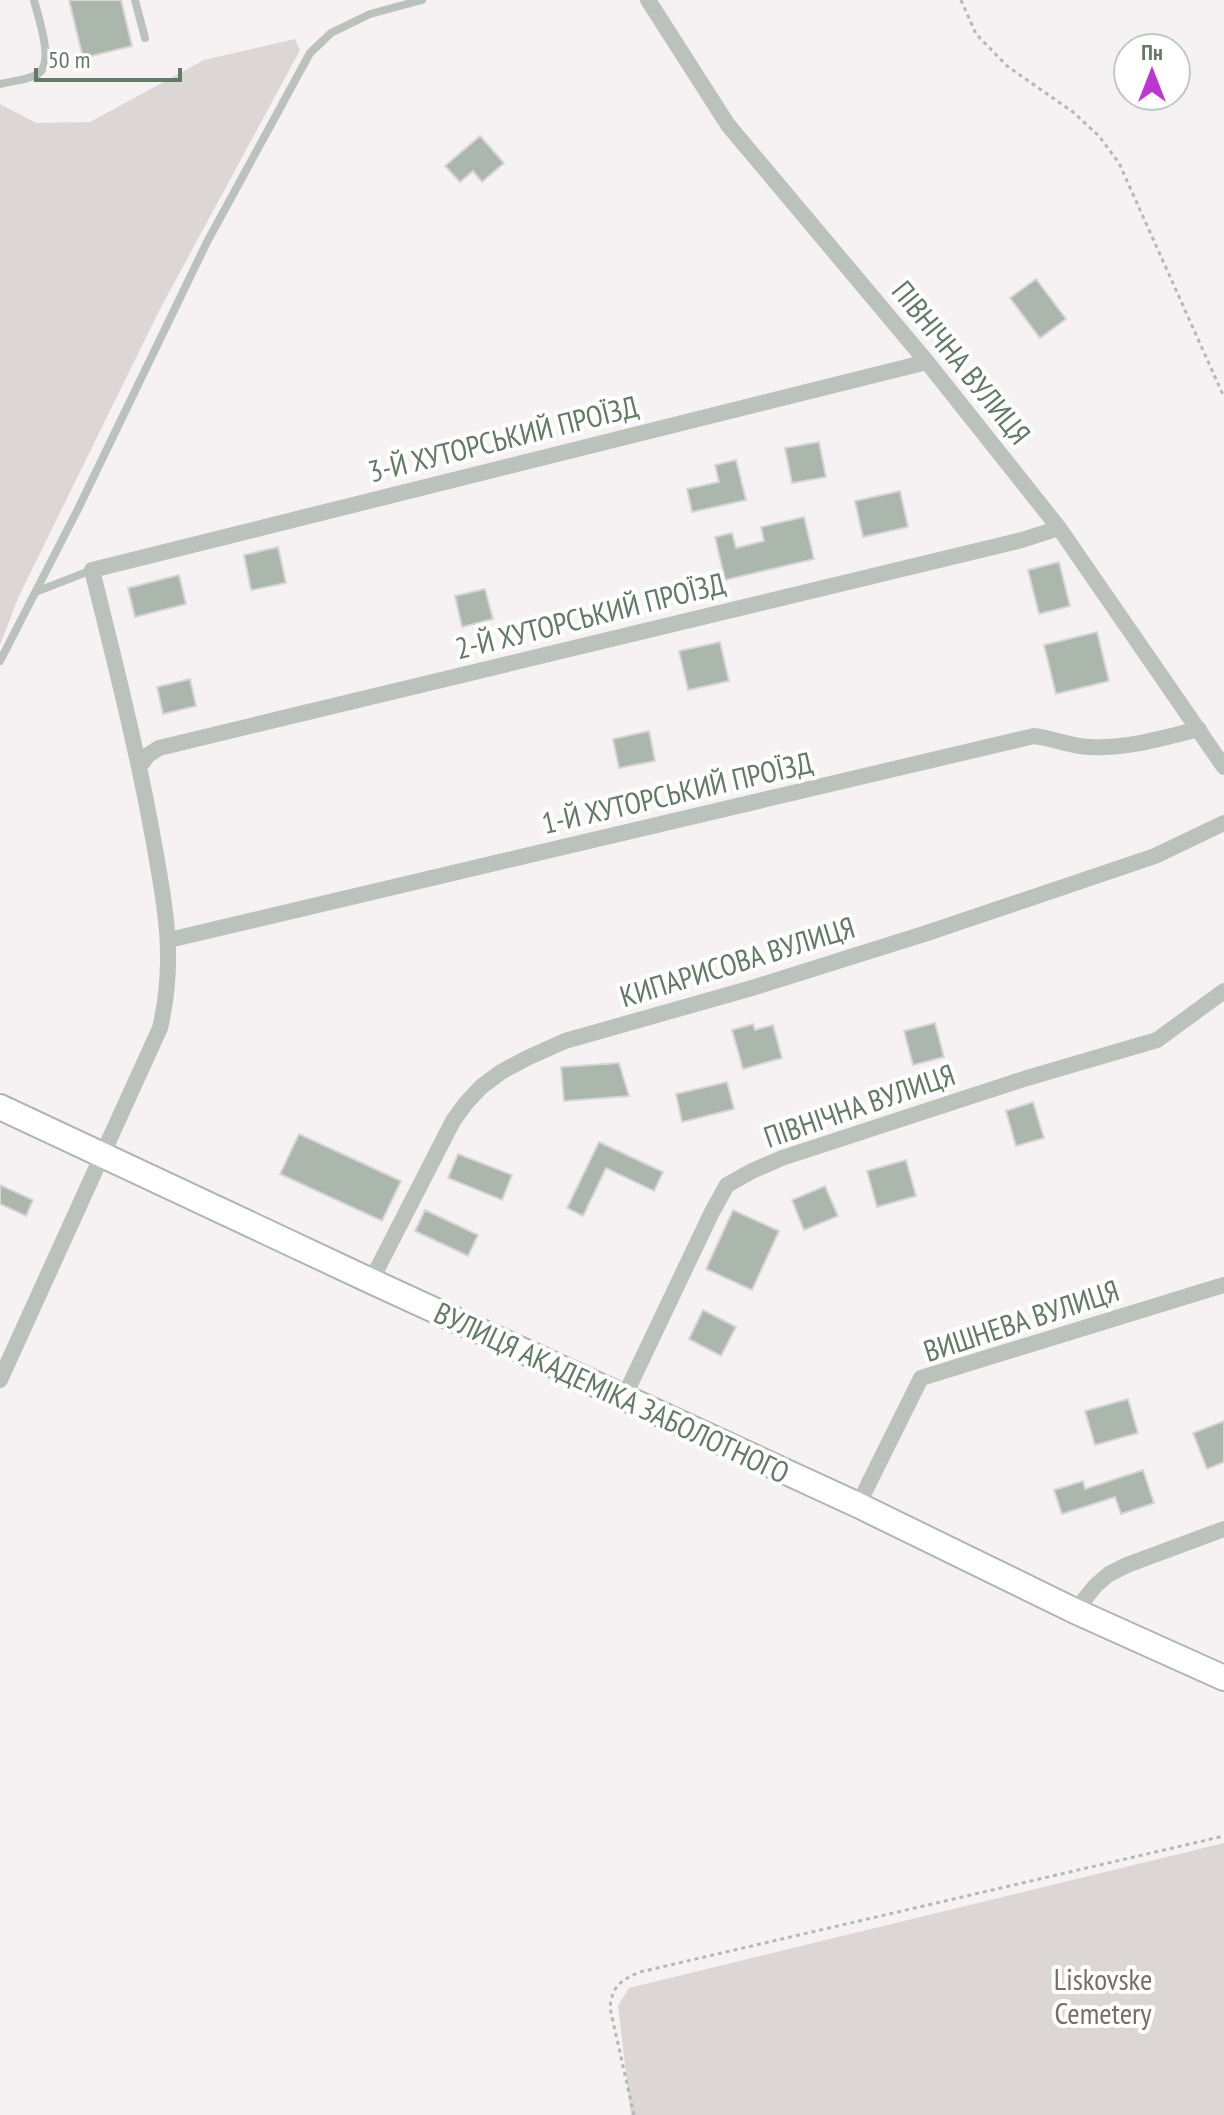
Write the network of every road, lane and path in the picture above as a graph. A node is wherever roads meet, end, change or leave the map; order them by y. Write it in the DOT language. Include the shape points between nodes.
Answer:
graph roads {
  1 [pos="34,0"];
  2 [pos="135,0"];
  3 [pos="422,0"];
  4 [pos="648,0"];
  5 [pos="961,0"];
  6 [pos="145,38"];
  7 [pos="0,84"];
  8 [pos="927,362"];
  9 [pos="1224,397"];
  10 [pos="1059,528"];
  11 [pos="92,570"];
  12 [pos="38,591"];
  13 [pos="0,661"];
  14 [pos="1199,729"];
  15 [pos="140,766"];
  16 [pos="1224,767"];
  17 [pos="1224,823"];
  18 [pos="169,940"];
  19 [pos="1224,991"];
  20 [pos="0,1107"];
  21 [pos="103,1155"];
  22 [pos="371,1281"];
  23 [pos="1224,1285"];
  24 [pos="0,1380"];
  25 [pos="624,1397"];
  26 [pos="858,1505"];
  27 [pos="1224,1529"];
  28 [pos="1075,1611"];
  29 [pos="1224,1678"];
  30 [pos="1224,1836"];
  31 [pos="634,2115"];
  1 -- 7 [label="lane" via="46,51 44,67 33,76"];
  2 -- 6 [label="lane"];
  3 -- 12 [label="lane" via="370,14 331,33 310,53 207,242"];
  4 -- 8 [label="street, ПІВНІЧНА ВУЛИЦЯ" via="728,125"];
  5 -- 9 [label="path" via="986,45 1073,112 1119,163"];
  8 -- 10 [label="street, ПІВНІЧНА ВУЛИЦЯ"];
  8 -- 11 [label="street, 3-Й ХУТОРСЬКИЙ ПРОЇЗД"];
  10 -- 14 [label="street, ПІВНІЧНА ВУЛИЦЯ"];
  10 -- 15 [label="street, 2-Й ХУТОРСЬКИЙ ПРОЇЗД" via="159,748"];
  11 -- 12 [label="lane"];
  11 -- 15 [label="street"];
  12 -- 13 [label="lane"];
  14 -- 16 [label="street, ПІВНІЧНА ВУЛИЦЯ"];
  14 -- 18 [label="street, 1-Й ХУТОРСЬКИЙ ПРОЇЗД" via="1119,747 1085,747 1034,736"];
  15 -- 18 [label="street"];
  17 -- 22 [label="street, КИПАРИСОВА ВУЛИЦЯ" via="1141,861 752,988 565,1041 527,1058 481,1087 453,1121"];
  18 -- 21 [label="street" via="160,1028"];
  19 -- 25 [label="street, ПІВНІЧНА ВУЛИЦЯ" via="1157,1040 782,1158 727,1185"];
  20 -- 21 [label="main road, ВУЛИЦЯ АКАДЕМІКА ЗАБОЛОТНОГО"];
  21 -- 22 [label="main road, ВУЛИЦЯ АКАДЕМІКА ЗАБОЛОТНОГО"];
  21 -- 24 [label="street"];
  22 -- 25 [label="main road, ВУЛИЦЯ АКАДЕМІКА ЗАБОЛОТНОГО"];
  23 -- 26 [label="street, ВИШНЕВА ВУЛИЦЯ" via="921,1378"];
  25 -- 26 [label="main road, ВУЛИЦЯ АКАДЕМІКА ЗАБОЛОТНОГО"];
  26 -- 28 [label="main road, ВУЛИЦЯ АКАДЕМІКА ЗАБОЛОТНОГО"];
  27 -- 28 [label="street" via="1109,1574"];
  28 -- 29 [label="main road, ВУЛИЦЯ АКАДЕМІКА ЗАБОЛОТНОГО"];
  30 -- 31 [label="path" via="626,1978 611,1995 610,2008"];
}
